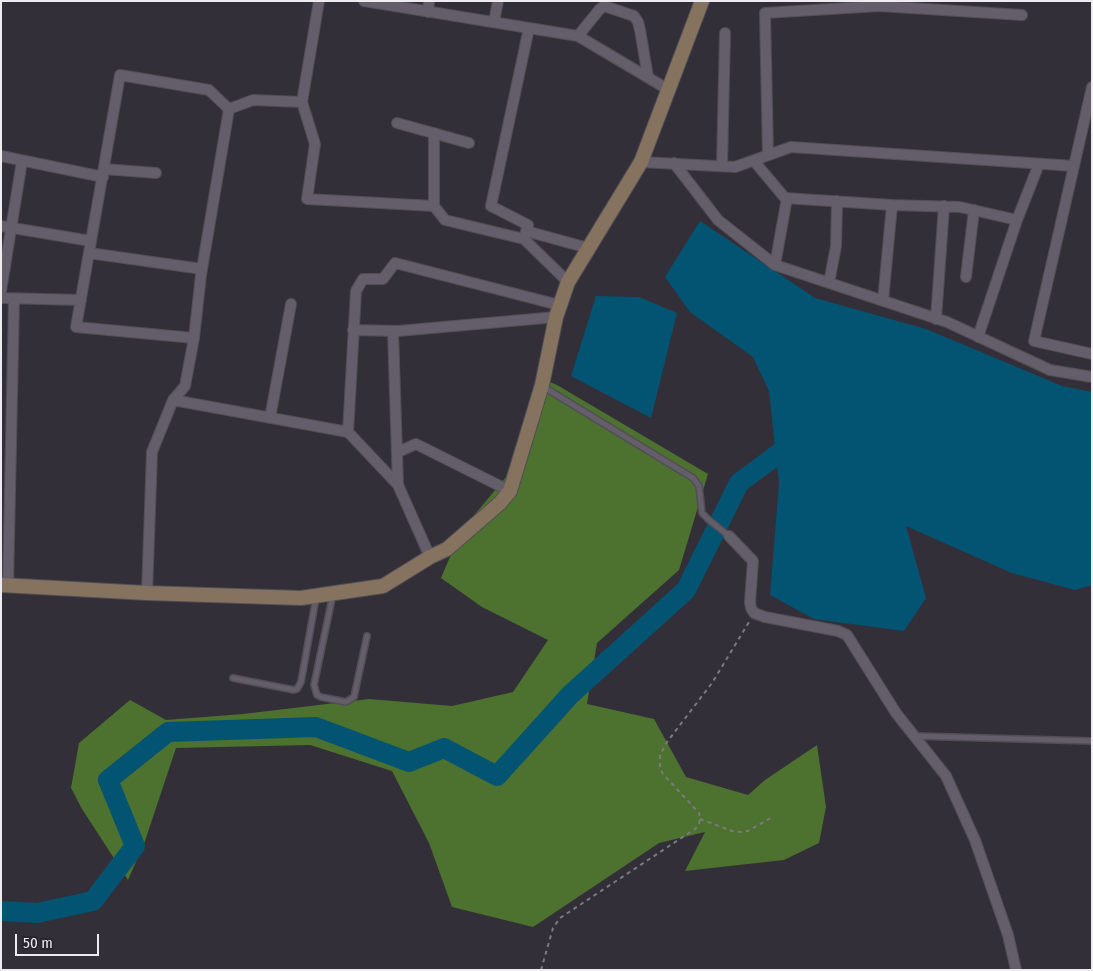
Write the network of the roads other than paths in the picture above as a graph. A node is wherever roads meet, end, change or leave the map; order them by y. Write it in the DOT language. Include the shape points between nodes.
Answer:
graph roads {
  1 [pos="319,1"];
  2 [pos="498,1"];
  3 [pos="702,1"];
  4 [pos="371,2"];
  5 [pos="429,6"];
  6 [pos="941,6"];
  7 [pos="1022,15"];
  8 [pos="494,22"];
  9 [pos="529,28"];
  10 [pos="725,32"];
  11 [pos="578,36"];
  12 [pos="648,77"];
  13 [pos="1092,87"];
  14 [pos="670,90"];
  15 [pos="302,102"];
  16 [pos="229,109"];
  17 [pos="397,123"];
  18 [pos="434,133"];
  19 [pos="469,143"];
  20 [pos="1,156"];
  21 [pos="768,156"];
  22 [pos="22,160"];
  23 [pos="754,161"];
  24 [pos="641,162"];
  25 [pos="674,163"];
  26 [pos="1039,164"];
  27 [pos="722,166"];
  28 [pos="1074,166"];
  29 [pos="103,173"];
  30 [pos="156,173"];
  31 [pos="787,198"];
  32 [pos="837,200"];
  33 [pos="892,205"];
  34 [pos="434,206"];
  35 [pos="944,206"];
  36 [pos="974,210"];
  37 [pos="1017,220"];
  38 [pos="6,227"];
  39 [pos="525,235"];
  40 [pos="91,241"];
  41 [pos="588,248"];
  42 [pos="89,253"];
  43 [pos="775,265"];
  44 [pos="202,269"];
  45 [pos="966,277"];
  46 [pos="568,282"];
  47 [pos="829,283"];
  48 [pos="1,291"];
  49 [pos="1,298"];
  50 [pos="14,299"];
  51 [pos="81,300"];
  52 [pos="883,301"];
  53 [pos="291,304"];
  54 [pos="558,311"];
  55 [pos="936,319"];
  56 [pos="354,330"];
  57 [pos="393,331"];
  58 [pos="978,337"];
  59 [pos="194,338"];
  60 [pos="1092,354"];
  61 [pos="1092,377"];
  62 [pos="542,386"];
  63 [pos="172,400"];
  64 [pos="270,418"];
  65 [pos="348,432"];
  66 [pos="398,452"];
  67 [pos="398,485"];
  68 [pos="510,491"];
  69 [pos="729,536"];
  70 [pos="430,557"];
  71 [pos="5,586"];
  72 [pos="333,593"];
  73 [pos="148,594"];
  74 [pos="316,596"];
  75 [pos="367,636"];
  76 [pos="233,678"];
  77 [pos="915,736"];
  78 [pos="1092,740"];
  79 [pos="1016,970"];
  1 -- 15 [label="street"];
  2 -- 8 [label="street"];
  3 -- 14 [label="street"];
  4 -- 5 [label="street"];
  5 -- 8 [label="street"];
  6 -- 7 [label="street"];
  6 -- 21 [label="street" via="766,13"];
  8 -- 9 [label="street"];
  9 -- 11 [label="street"];
  9 -- 39 [label="street" via="491,206 528,225"];
  10 -- 27 [label="street"];
  11 -- 12 [label="street"];
  11 -- 12 [label="street" via="604,6 634,16 640,30"];
  12 -- 14 [label="street"];
  13 -- 28 [label="street"];
  14 -- 24 [label="street"];
  15 -- 16 [label="street" via="253,100"];
  15 -- 34 [label="street" via="315,144 306,199"];
  16 -- 29 [label="street" via="209,90 120,76"];
  16 -- 44 [label="street"];
  17 -- 18 [label="street"];
  18 -- 19 [label="street"];
  18 -- 34 [label="street"];
  20 -- 22 [label="street"];
  21 -- 23 [label="street"];
  21 -- 26 [label="street" via="791,147"];
  22 -- 29 [label="street"];
  22 -- 38 [label="street"];
  23 -- 27 [label="street" via="735,168"];
  23 -- 31 [label="street"];
  24 -- 25 [label="street"];
  24 -- 41 [label="street"];
  25 -- 27 [label="street"];
  25 -- 43 [label="street" via="718,220"];
  26 -- 28 [label="street"];
  26 -- 37 [label="street"];
  28 -- 60 [label="street" via="1034,341"];
  29 -- 30 [label="street"];
  29 -- 40 [label="street"];
  31 -- 32 [label="street"];
  31 -- 43 [label="street"];
  32 -- 33 [label="street"];
  32 -- 47 [label="street" via="836,246"];
  33 -- 35 [label="street"];
  33 -- 52 [label="street"];
  34 -- 39 [label="street" via="445,220"];
  35 -- 36 [label="street"];
  35 -- 55 [label="street"];
  36 -- 37 [label="street"];
  36 -- 45 [label="street"];
  37 -- 58 [label="street"];
  38 -- 40 [label="street"];
  38 -- 48 [label="street"];
  39 -- 41 [label="street"];
  39 -- 46 [label="street"];
  40 -- 42 [label="street"];
  41 -- 46 [label="street"];
  42 -- 44 [label="street"];
  42 -- 51 [label="street"];
  43 -- 47 [label="street"];
  44 -- 59 [label="street"];
  46 -- 54 [label="street"];
  47 -- 52 [label="street"];
  49 -- 50 [label="street"];
  50 -- 51 [label="street"];
  50 -- 71 [label="street"];
  51 -- 59 [label="street" via="76,327"];
  52 -- 55 [label="street"];
  53 -- 64 [label="street"];
  54 -- 56 [label="street" via="395,263 383,279 363,279 356,291"];
  54 -- 57 [label="street"];
  54 -- 62 [label="street"];
  55 -- 58 [label="street"];
  56 -- 57 [label="street"];
  56 -- 65 [label="street"];
  57 -- 66 [label="street"];
  58 -- 61 [label="street" via="1050,370"];
  59 -- 63 [label="street" via="185,386"];
  62 -- 68 [label="street"];
  62 -- 69 [label="lane" via="693,478 699,486 702,513"];
  63 -- 64 [label="street"];
  63 -- 73 [label="street" via="152,452"];
  64 -- 65 [label="street"];
  65 -- 67 [label="street"];
  66 -- 67 [label="street"];
  66 -- 68 [label="street" via="416,444"];
  67 -- 70 [label="street"];
  68 -- 70 [label="street" via="448,549"];
  69 -- 77 [label="street" via="753,561 750,602 754,613 847,635 896,713"];
  70 -- 72 [label="street" via="383,586"];
  71 -- 73 [label="street"];
  72 -- 74 [label="street"];
  72 -- 75 [label="lane" via="314,685 317,695 346,702 351,700 356,691"];
  73 -- 74 [label="street"];
  74 -- 76 [label="lane" via="297,689"];
  77 -- 78 [label="lane"];
  77 -- 79 [label="street" via="946,776 973,833 1008,935"];
}
